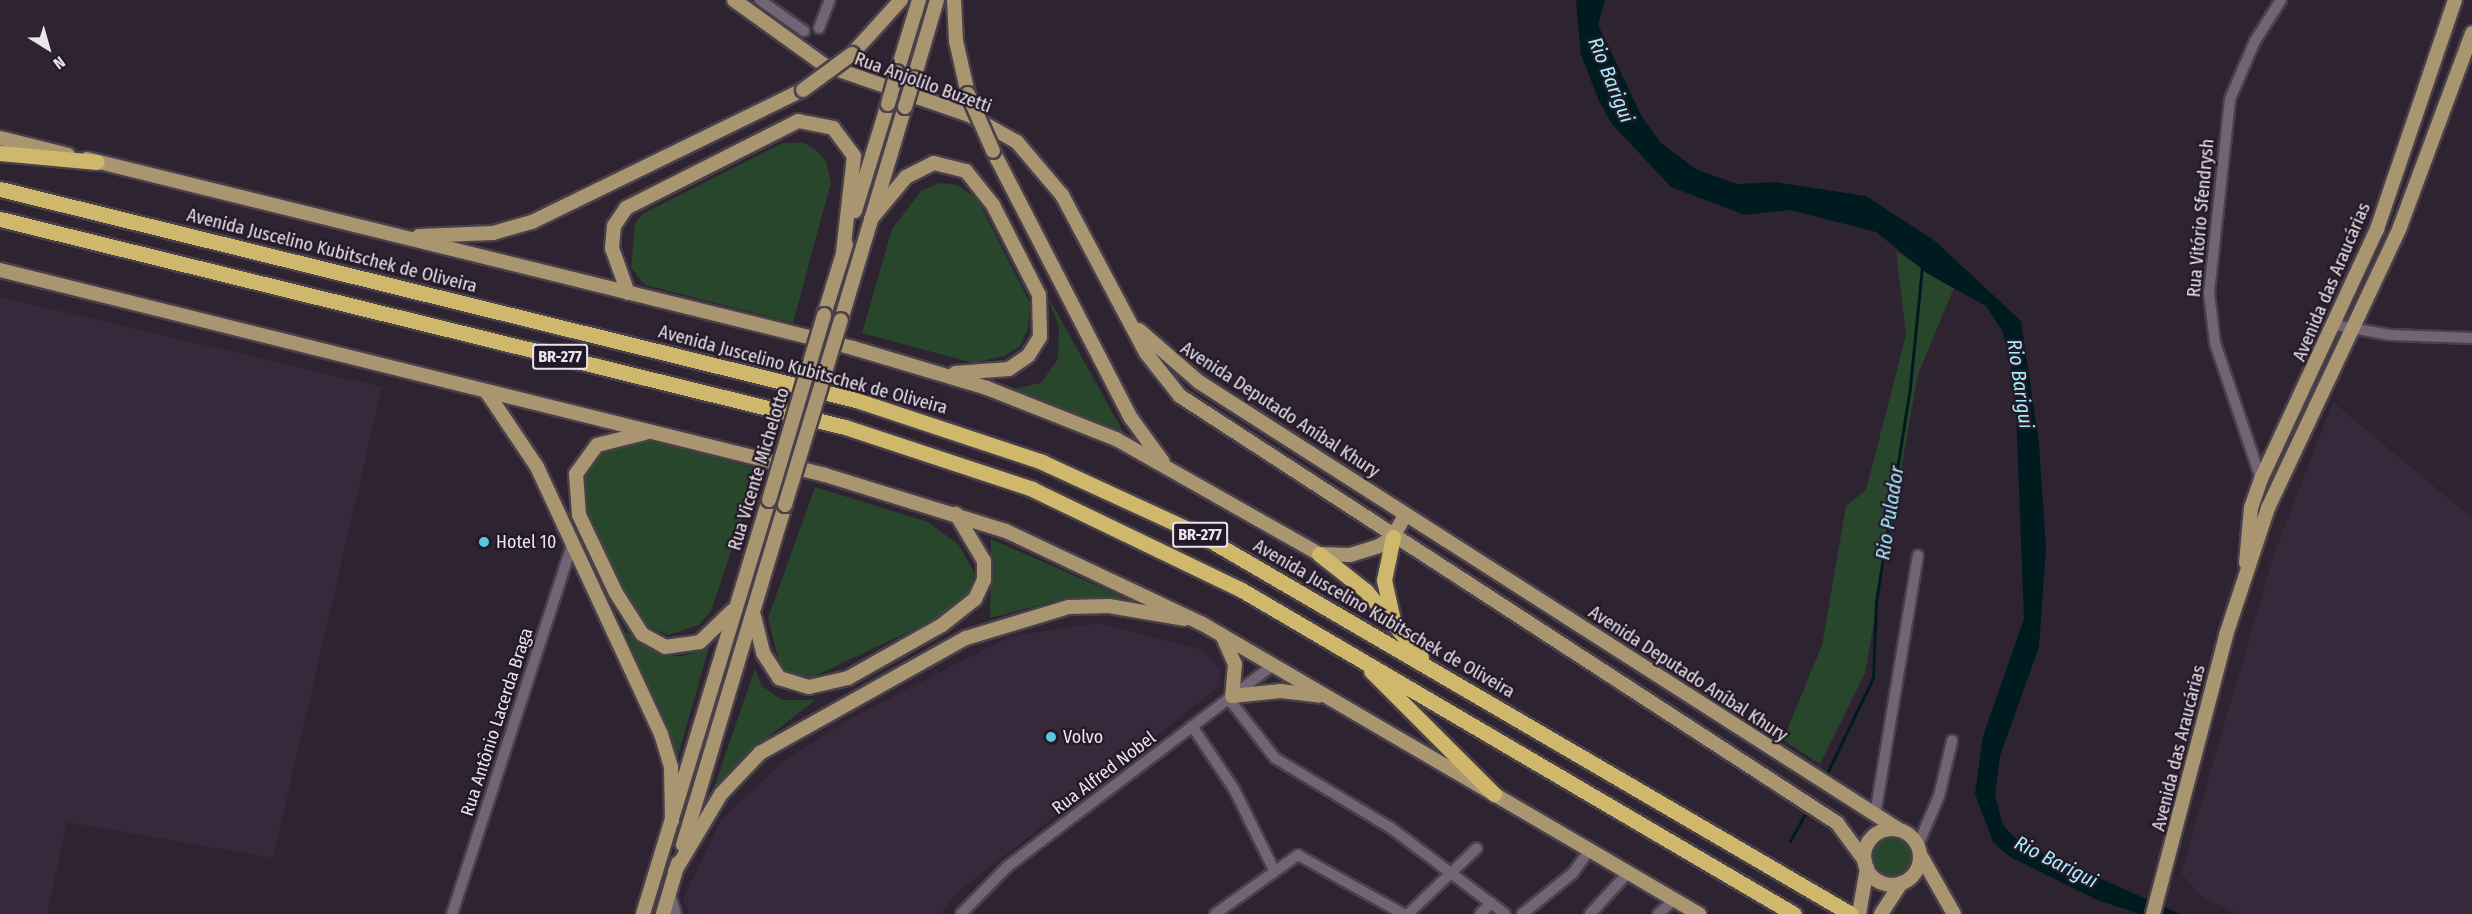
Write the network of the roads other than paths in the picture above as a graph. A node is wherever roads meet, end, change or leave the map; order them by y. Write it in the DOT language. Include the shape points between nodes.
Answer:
graph roads {
  1 [pos="734,0"];
  2 [pos="760,0"];
  3 [pos="830,0"];
  4 [pos="937,0"];
  5 [pos="954,0"];
  6 [pos="2281,0"];
  7 [pos="2455,0"];
  8 [pos="899,1"];
  9 [pos="917,7"];
  10 [pos="819,28"];
  11 [pos="804,31"];
  12 [pos="2472,33"];
  13 [pos="0,138"];
  14 [pos="0,153"];
  15 [pos="98,162"];
  16 [pos="0,189"];
  17 [pos="0,219"];
  18 [pos="871,219"];
  19 [pos="399,236"];
  20 [pos="843,252"];
  21 [pos="616,269"];
  22 [pos="0,270"];
  23 [pos="597,285"];
  24 [pos="628,292"];
  25 [pos="1128,317"];
  26 [pos="2335,325"];
  27 [pos="2354,329"];
  28 [pos="2472,338"];
  29 [pos="938,372"];
  30 [pos="486,391"];
  31 [pos="656,432"];
  32 [pos="1168,468"];
  33 [pos="2261,479"];
  34 [pos="2268,508"];
  35 [pos="955,513"];
  36 [pos="1406,514"];
  37 [pos="1393,537"];
  38 [pos="573,541"];
  39 [pos="1319,554"];
  40 [pos="1918,556"];
  41 [pos="2246,576"];
  42 [pos="737,605"];
  43 [pos="753,613"];
  44 [pos="1201,623"];
  45 [pos="1222,635"];
  46 [pos="1404,640"];
  47 [pos="1356,656"];
  48 [pos="1273,665"];
  49 [pos="1436,672"];
  50 [pos="1230,697"];
  51 [pos="1330,698"];
  52 [pos="1192,726"];
  53 [pos="1952,741"];
  54 [pos="1494,794"];
  55 [pos="1875,814"];
  56 [pos="672,821"];
  57 [pos="1898,829"];
  58 [pos="1477,848"];
  59 [pos="1590,850"];
  60 [pos="1919,850"];
  61 [pos="1866,865"];
  62 [pos="1274,870"];
  63 [pos="675,871"];
  64 [pos="1451,873"];
  65 [pos="1628,873"];
  66 [pos="1904,882"];
  67 [pos="669,891"];
  68 [pos="1674,900"];
  69 [pos="1943,902"];
  70 [pos="1491,903"];
  71 [pos="452,914"];
  72 [pos="643,914"];
  73 [pos="663,914"];
  74 [pos="676,914"];
  75 [pos="961,914"];
  76 [pos="1215,914"];
  77 [pos="1403,914"];
  78 [pos="1408,914"];
  79 [pos="1479,914"];
  80 [pos="1505,914"];
  81 [pos="1522,914"];
  82 [pos="1590,914"];
  83 [pos="1658,914"];
  84 [pos="1699,914"];
  85 [pos="1793,914"];
  86 [pos="1851,914"];
  87 [pos="1859,914"];
  88 [pos="1881,914"];
  89 [pos="1954,914"];
  90 [pos="2153,914"];
  1 -- 25 [label="main road, Rua Anjolilo Buzetti" via="824,65 969,115 1017,142 1062,195"];
  2 -- 11 [label="street"];
  3 -- 10 [label="street"];
  4 -- 18 [label="main road, Rua Vicente Michelotto, bridge"];
  5 -- 32 [label="main road, bridge" via="956,41 968,94 993,152 1131,418"];
  6 -- 33 [label="street, Rua Vitório Sfendrysh" via="2255,41 2230,99 2209,294 2215,343"];
  7 -- 26 [label="main road, Avenida das Araucárias" via="2378,229"];
  8 -- 9 [label="street"];
  8 -- 19 [label="main road, bridge" via="852,54 802,90 532,222 483,234"];
  9 -- 20 [label="main road, Rua Vicente Michelotto, bridge"];
  12 -- 27 [label="main road, Avenida das Araucárias" via="2400,227"];
  13 -- 15 [label="main road"];
  14 -- 15 [label="highway"];
  15 -- 19 [label="main road"];
  16 -- 49 [label="highway, Avenida Juscelino Kubitschek de Oliveira / BR-277" via="944,426 1168,518"];
  17 -- 47 [label="highway, BR-277" via="928,452 1112,523"];
  18 -- 29 [label="main road" via="914,170 933,163 956,166 984,190 1036,285 1043,318 1028,356 998,372"];
  18 -- 43 [label="main road, Rua Vicente Michelotto, bridge"];
  19 -- 23 [label="main road"];
  20 -- 21 [label="main road" via="854,156 833,128 798,121 633,202 614,226"];
  20 -- 42 [label="main road, Rua Vicente Michelotto, bridge"];
  21 -- 23 [label="main road"];
  21 -- 24 [label="main road"];
  22 -- 30 [label="main road"];
  23 -- 24 [label="main road"];
  24 -- 29 [label="main road"];
  25 -- 36 [label="main road, Avenida Deputado Aníbal Khury" via="1183,371"];
  25 -- 37 [label="main road, Avenida Deputado Aníbal Khury" via="1154,366 1191,406"];
  26 -- 27 [label="street"];
  26 -- 33 [label="main road, Avenida das Araucárias"];
  27 -- 28 [label="street"];
  27 -- 34 [label="main road, Avenida das Araucárias"];
  29 -- 32 [label="main road" via="1069,418"];
  30 -- 31 [label="main road"];
  30 -- 38 [label="main road" via="529,452"];
  31 -- 35 [label="main road"];
  31 -- 42 [label="main road" via="608,440 588,452 575,486 584,526 624,608 653,642 678,648 699,642"];
  32 -- 39 [label="main road"];
  33 -- 34 [label="main road"];
  33 -- 41 [label="main road, Avenida das Araucárias" via="2249,518"];
  34 -- 41 [label="main road, Avenida das Araucárias"];
  35 -- 43 [label="main road" via="984,561 984,580 975,599 942,625 848,678 809,687 779,678 763,653"];
  35 -- 44 [label="main road" via="1089,567"];
  36 -- 37 [label="main road"];
  36 -- 55 [label="main road, Avenida Deputado Aníbal Khury"];
  37 -- 39 [label="main road" via="1358,553"];
  37 -- 46 [label="highway" via="1384,580 1393,622"];
  37 -- 61 [label="main road, Avenida Deputado Aníbal Khury" via="1838,823"];
  38 -- 56 [label="main road" via="667,751"];
  38 -- 71 [label="street, Rua Antônio Lacerda Braga"];
  39 -- 46 [label="highway" via="1365,591"];
  40 -- 55 [label="street"];
  41 -- 90 [label="main road, Avenida das Araucárias"];
  42 -- 56 [label="main road, Rua Vicente Michelotto"];
  43 -- 63 [label="main road, Rua Vicente Michelotto"];
  44 -- 45 [label="main road"];
  44 -- 63 [label="main road" via="1093,605 1044,612 966,638 760,753 721,794"];
  45 -- 48 [label="main road"];
  45 -- 50 [label="main road" via="1234,664"];
  46 -- 49 [label="highway"];
  47 -- 54 [label="highway"];
  47 -- 85 [label="highway, BR-277"];
  48 -- 50 [label="street, Rua Alfred Nobel"];
  48 -- 51 [label="main road"];
  49 -- 86 [label="highway, Avenida Juscelino Kubitschek de Oliveira / BR-277"];
  50 -- 51 [label="main road" via="1281,691"];
  50 -- 52 [label="street, Rua Alfred Nobel"];
  50 -- 64 [label="street" via="1275,758 1391,828"];
  51 -- 54 [label="main road"];
  52 -- 62 [label="street" via="1234,789"];
  52 -- 75 [label="street, Rua Alfred Nobel" via="1007,867"];
  53 -- 60 [label="street" via="1939,796"];
  54 -- 59 [label="main road"];
  55 -- 57 [label="main road, Avenida Deputado Aníbal Khury"];
  56 -- 72 [label="main road, Rua Vicente Michelotto"];
  57 -- 60 [label="main road"];
  57 -- 61 [label="main road" via="1873,837"];
  58 -- 64 [label="street"];
  59 -- 65 [label="main road"];
  59 -- 81 [label="street" via="1573,873"];
  60 -- 66 [label="main road" via="1917,870"];
  60 -- 69 [label="main road"];
  61 -- 66 [label="main road" via="1877,880"];
  61 -- 87 [label="main road"];
  62 -- 76 [label="street"];
  62 -- 77 [label="street" via="1298,855"];
  63 -- 67 [label="main road, Rua Vicente Michelotto"];
  64 -- 70 [label="street"];
  64 -- 78 [label="street"];
  65 -- 68 [label="main road"];
  65 -- 82 [label="street"];
  66 -- 69 [label="main road"];
  66 -- 88 [label="main road"];
  67 -- 73 [label="main road, Rua Vicente Michelotto"];
  67 -- 74 [label="street"];
  68 -- 83 [label="street"];
  68 -- 84 [label="main road"];
  69 -- 89 [label="main road"];
  70 -- 79 [label="street"];
  70 -- 80 [label="street"];
}
